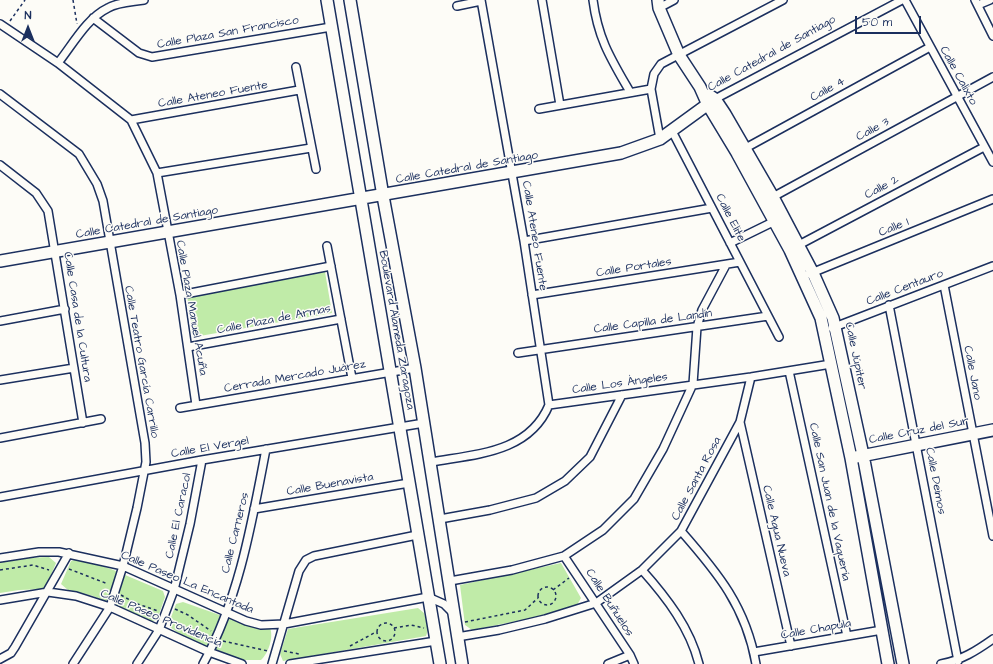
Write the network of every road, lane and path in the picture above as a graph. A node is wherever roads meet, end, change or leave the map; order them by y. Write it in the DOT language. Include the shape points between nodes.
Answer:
graph roads {
  1 [pos="25,0"];
  2 [pos="73,0"];
  3 [pos="144,0"];
  4 [pos="327,0"];
  5 [pos="350,0"];
  6 [pos="481,0"];
  7 [pos="542,0"];
  8 [pos="593,0"];
  9 [pos="674,0"];
  10 [pos="783,0"];
  11 [pos="902,0"];
  12 [pos="905,0"];
  13 [pos="990,0"];
  14 [pos="976,2"];
  15 [pos="658,4"];
  16 [pos="457,6"];
  17 [pos="93,18"];
  18 [pos="3,26"];
  19 [pos="331,27"];
  20 [pos="79,36"];
  21 [pos="993,36"];
  22 [pos="930,47"];
  23 [pos="678,55"];
  24 [pos="58,63"];
  25 [pos="296,67"];
  26 [pos="993,77"];
  27 [pos="652,89"];
  28 [pos="299,90"];
  29 [pos="630,92"];
  30 [pos="0,94"];
  31 [pos="957,96"];
  32 [pos="711,102"];
  33 [pos="560,105"];
  34 [pos="539,109"];
  35 [pos="131,120"];
  36 [pos="672,131"];
  37 [pos="660,139"];
  38 [pos="984,146"];
  39 [pos="311,148"];
  40 [pos="741,151"];
  41 [pos="993,162"];
  42 [pos="0,164"];
  43 [pos="316,169"];
  44 [pos="157,173"];
  45 [pos="512,173"];
  46 [pos="383,196"];
  47 [pos="993,199"];
  48 [pos="360,200"];
  49 [pos="768,200"];
  50 [pos="712,208"];
  51 [pos="779,219"];
  52 [pos="167,232"];
  53 [pos="524,241"];
  54 [pos="109,243"];
  55 [pos="730,244"];
  56 [pos="327,246"];
  57 [pos="794,248"];
  58 [pos="55,252"];
  59 [pos="0,260"];
  60 [pos="740,262"];
  61 [pos="331,266"];
  62 [pos="726,266"];
  63 [pos="993,266"];
  64 [pos="808,275"];
  65 [pos="944,285"];
  66 [pos="532,294"];
  67 [pos="180,295"];
  68 [pos="889,305"];
  69 [pos="65,309"];
  70 [pos="768,316"];
  71 [pos="341,319"];
  72 [pos="0,322"];
  73 [pos="697,327"];
  74 [pos="835,327"];
  75 [pos="825,332"];
  76 [pos="779,337"];
  77 [pos="188,347"];
  78 [pos="541,349"];
  79 [pos="518,353"];
  80 [pos="831,364"];
  81 [pos="74,368"];
  82 [pos="415,368"];
  83 [pos="790,371"];
  84 [pos="391,372"];
  85 [pos="751,377"];
  86 [pos="352,378"];
  87 [pos="0,380"];
  88 [pos="693,384"];
  89 [pos="622,395"];
  90 [pos="196,405"];
  91 [pos="550,405"];
  92 [pos="180,408"];
  93 [pos="101,419"];
  94 [pos="740,422"];
  95 [pos="83,423"];
  96 [pos="424,423"];
  97 [pos="400,426"];
  98 [pos="993,430"];
  99 [pos="973,434"];
  100 [pos="0,438"];
  101 [pos="917,444"];
  102 [pos="266,449"];
  103 [pos="863,455"];
  104 [pos="851,458"];
  105 [pos="202,460"];
  106 [pos="431,462"];
  107 [pos="144,471"];
  108 [pos="409,483"];
  109 [pos="0,497"];
  110 [pos="254,509"];
  111 [pos="440,519"];
  112 [pos="681,531"];
  113 [pos="417,535"];
  114 [pos="993,536"];
  115 [pos="69,553"];
  116 [pos="564,556"];
  117 [pos="0,558"];
  118 [pos="62,566"];
  119 [pos="123,566"];
  120 [pos="0,570"];
  121 [pos="642,570"];
  122 [pos="575,572"];
  123 [pos="57,575"];
  124 [pos="450,581"];
  125 [pos="116,588"];
  126 [pos="174,590"];
  127 [pos="553,590"];
  128 [pos="48,592"];
  129 [pos="428,597"];
  130 [pos="538,598"];
  131 [pos="0,600"];
  132 [pos="596,603"];
  133 [pos="110,607"];
  134 [pos="166,610"];
  135 [pos="226,612"];
  136 [pos="455,619"];
  137 [pos="284,624"];
  138 [pos="394,628"];
  139 [pos="159,630"];
  140 [pos="882,630"];
  141 [pos="376,632"];
  142 [pos="847,636"];
  143 [pos="216,637"];
  144 [pos="435,637"];
  145 [pos="457,637"];
  146 [pos="993,639"];
  147 [pos="792,646"];
  148 [pos="346,649"];
  149 [pos="209,652"];
  150 [pos="276,652"];
  151 [pos="754,652"];
  152 [pos="303,655"];
  153 [pos="630,655"];
  154 [pos="0,658"];
  155 [pos="958,660"];
  156 [pos="73,664"];
  157 [pos="137,664"];
  158 [pos="203,664"];
  159 [pos="242,664"];
  160 [pos="272,664"];
  161 [pos="290,664"];
  162 [pos="440,664"];
  163 [pos="462,664"];
  164 [pos="608,664"];
  165 [pos="634,664"];
  166 [pos="699,664"];
  167 [pos="756,664"];
  168 [pos="888,664"];
  169 [pos="903,664"];
  170 [pos="941,664"];
  1 -- 18 [label="path"];
  2 -- 20 [label="path"];
  3 -- 17 [label="street" via="109,7"];
  4 -- 19 [label="street, Boulevard Alameda Zaragoza"];
  5 -- 46 [label="street, Boulevard Alameda Zaragoza"];
  6 -- 16 [label="street"];
  6 -- 45 [label="street, Calle Ateneo Fuente"];
  7 -- 33 [label="street"];
  8 -- 29 [label="street" via="599,33"];
  9 -- 15 [label="street"];
  10 -- 23 [label="street"];
  11 -- 32 [label="street, Calle Catedral de Santiago"];
  12 -- 22 [label="street, Calle Calixto"];
  13 -- 14 [label="street"];
  14 -- 21 [label="street"];
  15 -- 23 [label="street, Calle Júpiter"];
  17 -- 19 [label="street, Calle Plaza San Francisco" via="139,53 152,57"];
  17 -- 20 [label="street"];
  18 -- 24 [label="street, Calle Plaza Manuel Acuña"];
  19 -- 48 [label="street, Boulevard Alameda Zaragoza"];
  20 -- 24 [label="street"];
  22 -- 31 [label="street, Calle Calixto"];
  22 -- 40 [label="street, Calle 4"];
  23 -- 27 [label="street" via="661,64 654,74"];
  23 -- 32 [label="street, Calle Júpiter"];
  24 -- 35 [label="street, Calle Plaza Manuel Acuña"];
  25 -- 28 [label="street"];
  26 -- 31 [label="street, Calle 3"];
  27 -- 29 [label="street"];
  27 -- 37 [label="street"];
  28 -- 35 [label="street, Calle Ateneo Fuente"];
  28 -- 39 [label="street"];
  29 -- 33 [label="street"];
  30 -- 54 [label="street, Calle Teatro García Carrillo" via="79,154 101,192"];
  31 -- 38 [label="street, Calle Calixto"];
  31 -- 49 [label="street, Calle 3"];
  32 -- 36 [label="street, Calle Catedral de Santiago"];
  32 -- 40 [label="street, Calle Júpiter"];
  33 -- 34 [label="street"];
  35 -- 44 [label="street, Calle Plaza Manuel Acuña"];
  36 -- 37 [label="street, Calle Catedral de Santiago"];
  36 -- 50 [label="street, Calle Elite"];
  37 -- 45 [label="street, Calle Catedral de Santiago" via="621,153"];
  38 -- 41 [label="street, Calle Calixto"];
  38 -- 57 [label="street, Calle 2"];
  39 -- 43 [label="street"];
  39 -- 44 [label="street"];
  40 -- 49 [label="street, Calle Júpiter"];
  42 -- 58 [label="street, Calle Casa de la Cultura" via="43,201 50,222"];
  44 -- 52 [label="street, Calle Plaza Manuel Acuña"];
  45 -- 46 [label="street, Calle Catedral de Santiago"];
  45 -- 53 [label="street, Calle Ateneo Fuente"];
  46 -- 48 [label="street, Calle Catedral de Santiago"];
  46 -- 82 [label="street, Boulevard Alameda Zaragoza"];
  47 -- 64 [label="street, Calle 1"];
  48 -- 52 [label="street, Calle Catedral de Santiago"];
  48 -- 84 [label="street, Boulevard Alameda Zaragoza"];
  49 -- 51 [label="street, Calle Júpiter"];
  50 -- 53 [label="street"];
  50 -- 55 [label="street, Calle Elite"];
  51 -- 55 [label="street"];
  51 -- 57 [label="street, Calle Júpiter"];
  52 -- 54 [label="street, Calle Catedral de Santiago"];
  52 -- 67 [label="street, Calle Plaza Manuel Acuña"];
  53 -- 66 [label="street, Calle Ateneo Fuente"];
  54 -- 58 [label="street, Calle Catedral de Santiago"];
  54 -- 107 [label="street, Calle Teatro García Carrillo" via="145,443"];
  55 -- 60 [label="street, Calle Elite"];
  56 -- 61 [label="street"];
  57 -- 64 [label="street, Calle Júpiter"];
  58 -- 59 [label="street, Calle Catedral de Santiago"];
  58 -- 69 [label="street, Calle Casa de la Cultura"];
  60 -- 62 [label="street, Calle Portales"];
  60 -- 70 [label="street, Calle Elite"];
  61 -- 67 [label="street"];
  61 -- 71 [label="street"];
  62 -- 66 [label="street, Calle Portales"];
  62 -- 73 [label="street" via="702,310"];
  63 -- 65 [label="street, Calle Centauro"];
  64 -- 74 [label="street, Calle Júpiter"];
  64 -- 75 [label="street, Calle Júpiter"];
  65 -- 68 [label="street, Calle Centauro"];
  65 -- 99 [label="street, Calle Jano"];
  66 -- 78 [label="street, Calle Ateneo Fuente"];
  67 -- 77 [label="street, Calle Plaza Manuel Acuña"];
  68 -- 74 [label="street, Calle Centauro"];
  68 -- 101 [label="street, Calle Deimos"];
  69 -- 72 [label="street"];
  69 -- 81 [label="street, Calle Casa de la Cultura"];
  70 -- 73 [label="street, Calle Capilla de Landín"];
  70 -- 76 [label="street, Calle Elite"];
  71 -- 77 [label="street, Calle Plaza de Armas"];
  71 -- 86 [label="street"];
  73 -- 78 [label="street, Calle Capilla de Landín"];
  73 -- 88 [label="street"];
  74 -- 75 [label="street, Calle Centauro"];
  74 -- 103 [label="street, Calle Júpiter"];
  75 -- 80 [label="street, Calle Júpiter"];
  77 -- 90 [label="street, Calle Plaza Manuel Acuña"];
  78 -- 79 [label="street, Calle Capilla de Landín"];
  78 -- 91 [label="street, Calle Ateneo Fuente"];
  80 -- 83 [label="street, Calle Los Ángeles"];
  80 -- 104 [label="street, Calle Júpiter"];
  81 -- 87 [label="street"];
  81 -- 95 [label="street, Calle Casa de la Cultura"];
  82 -- 84 [label="street, Cerrada Mercado Juárez"];
  82 -- 96 [label="street, Boulevard Alameda Zaragoza"];
  83 -- 85 [label="street, Calle Los Ángeles"];
  83 -- 142 [label="street, Calle San Juan de la Vaquería"];
  84 -- 86 [label="street, Cerrada Mercado Juárez"];
  84 -- 97 [label="street, Boulevard Alameda Zaragoza"];
  85 -- 88 [label="street, Calle Los Ángeles"];
  85 -- 94 [label="street, Calle Santa Rosa"];
  86 -- 90 [label="street, Cerrada Mercado Juárez"];
  88 -- 89 [label="street, Calle Los Ángeles"];
  88 -- 116 [label="street" via="663,449 634,499 603,530"];
  89 -- 91 [label="street, Calle Los Ángeles"];
  89 -- 111 [label="street" via="590,457 566,480 536,498"];
  90 -- 92 [label="street, Cerrada Mercado Juárez"];
  91 -- 106 [label="street" via="536,428 518,442 495,450"];
  93 -- 95 [label="street"];
  94 -- 112 [label="street, Calle Santa Rosa"];
  94 -- 147 [label="street, Calle Agua Nueva"];
  95 -- 100 [label="street"];
  96 -- 97 [label="street, Calle El Vergel"];
  96 -- 106 [label="street, Boulevard Alameda Zaragoza"];
  97 -- 102 [label="street, Calle El Vergel"];
  97 -- 108 [label="street, Boulevard Alameda Zaragoza"];
  98 -- 99 [label="street, Calle Cruz del Sur"];
  99 -- 101 [label="street, Calle Cruz del Sur"];
  99 -- 114 [label="street, Calle Jano"];
  101 -- 103 [label="street, Calle Cruz del Sur"];
  101 -- 155 [label="street, Calle Deimos"];
  102 -- 105 [label="street, Calle El Vergel"];
  102 -- 110 [label="street, Calle Carneros"];
  103 -- 104 [label="street, Calle Cruz del Sur"];
  103 -- 169 [label="street, Calle Júpiter"];
  104 -- 140 [label="street, Calle Júpiter"];
  105 -- 107 [label="street, Calle El Vergel"];
  105 -- 126 [label="street, Calle El Caracol"];
  106 -- 111 [label="street, Boulevard Alameda Zaragoza"];
  107 -- 109 [label="street, Calle El Vergel"];
  107 -- 119 [label="street, Calle Teatro García Carrillo"];
  108 -- 110 [label="street, Calle Buenavista"];
  108 -- 113 [label="street, Boulevard Alameda Zaragoza"];
  110 -- 135 [label="street, Calle Carneros"];
  111 -- 124 [label="street, Boulevard Alameda Zaragoza"];
  112 -- 121 [label="street, Calle Santa Rosa"];
  112 -- 151 [label="street" via="723,581 738,605"];
  113 -- 129 [label="street, Boulevard Alameda Zaragoza"];
  113 -- 137 [label="street" via="314,556 306,560 299,571"];
  115 -- 117 [label="street, Calle Paseo La Encantada" via="44,552"];
  115 -- 118 [label="street"];
  115 -- 119 [label="street, Calle Paseo La Encantada"];
  116 -- 122 [label="street, Calle Buñuelos"];
  116 -- 124 [label="street" via="512,570"];
  118 -- 123 [label="street"];
  118 -- 125 [label="path"];
  119 -- 125 [label="street, Calle Teatro García Carrillo"];
  119 -- 126 [label="street, Calle Paseo La Encantada"];
  120 -- 123 [label="path" via="34,566"];
  121 -- 132 [label="street, Calle Santa Rosa"];
  121 -- 166 [label="street" via="668,599 684,626"];
  122 -- 127 [label="path" via="566,582"];
  122 -- 132 [label="street, Calle Buñuelos"];
  123 -- 128 [label="street"];
  124 -- 136 [label="street, Boulevard Alameda Zaragoza"];
  125 -- 133 [label="street, Calle Teatro García Carrillo"];
  125 -- 134 [label="path" via="124,597 135,603"];
  126 -- 134 [label="street, Calle El Caracol"];
  126 -- 135 [label="street, Calle Paseo La Encantada"];
  127 -- 130 [label="path" via="548,587 542,588 538,592"];
  127 -- 130 [label="path" via="556,598 550,604 541,603"];
  128 -- 131 [label="street, Calle Paseo Providencia"];
  128 -- 133 [label="street, Calle Paseo Providencia" via="68,594"];
  128 -- 154 [label="street" via="16,647 11,653"];
  129 -- 136 [label="street" via="444,604"];
  129 -- 137 [label="street, Calle Paseo La Encantada"];
  129 -- 144 [label="street, Boulevard Alameda Zaragoza"];
  130 -- 136 [label="path" via="525,610"];
  132 -- 145 [label="street, Calle Santa Rosa" via="545,619"];
  132 -- 153 [label="street, Calle Buñuelos"];
  133 -- 139 [label="street, Calle Paseo Providencia"];
  133 -- 156 [label="street, Calle Teatro García Carrillo"];
  134 -- 139 [label="street, Calle El Caracol"];
  134 -- 143 [label="path" via="188,615"];
  135 -- 137 [label="street, Calle Paseo La Encantada" via="253,623"];
  135 -- 143 [label="street, Calle Carneros"];
  136 -- 145 [label="street, Boulevard Alameda Zaragoza"];
  137 -- 150 [label="street"];
  138 -- 141 [label="path" via="384,623 378,626"];
  138 -- 141 [label="path" via="394,637 389,640 380,640"];
  138 -- 144 [label="path" via="411,625"];
  139 -- 149 [label="street, Calle Paseo Providencia"];
  139 -- 157 [label="street, Calle El Caracol"];
  140 -- 142 [label="street, Calle Chapula"];
  140 -- 168 [label="street, Calle Júpiter"];
  141 -- 148 [label="path"];
  142 -- 147 [label="street, Calle Chapula"];
  143 -- 149 [label="street, Calle Carneros"];
  143 -- 150 [label="path" via="241,646"];
  144 -- 161 [label="street"];
  144 -- 162 [label="street, Boulevard Alameda Zaragoza"];
  145 -- 163 [label="street, Boulevard Alameda Zaragoza"];
  146 -- 155 [label="street" via="972,654"];
  147 -- 151 [label="street, Calle Chapula"];
  149 -- 158 [label="street, Calle Carneros"];
  149 -- 159 [label="street, Calle Paseo Providencia"];
  150 -- 152 [label="path" via="286,651"];
  150 -- 160 [label="street"];
  151 -- 167 [label="street"];
  153 -- 164 [label="street"];
  153 -- 165 [label="street, Calle Buñuelos"];
  155 -- 170 [label="street"];
}
